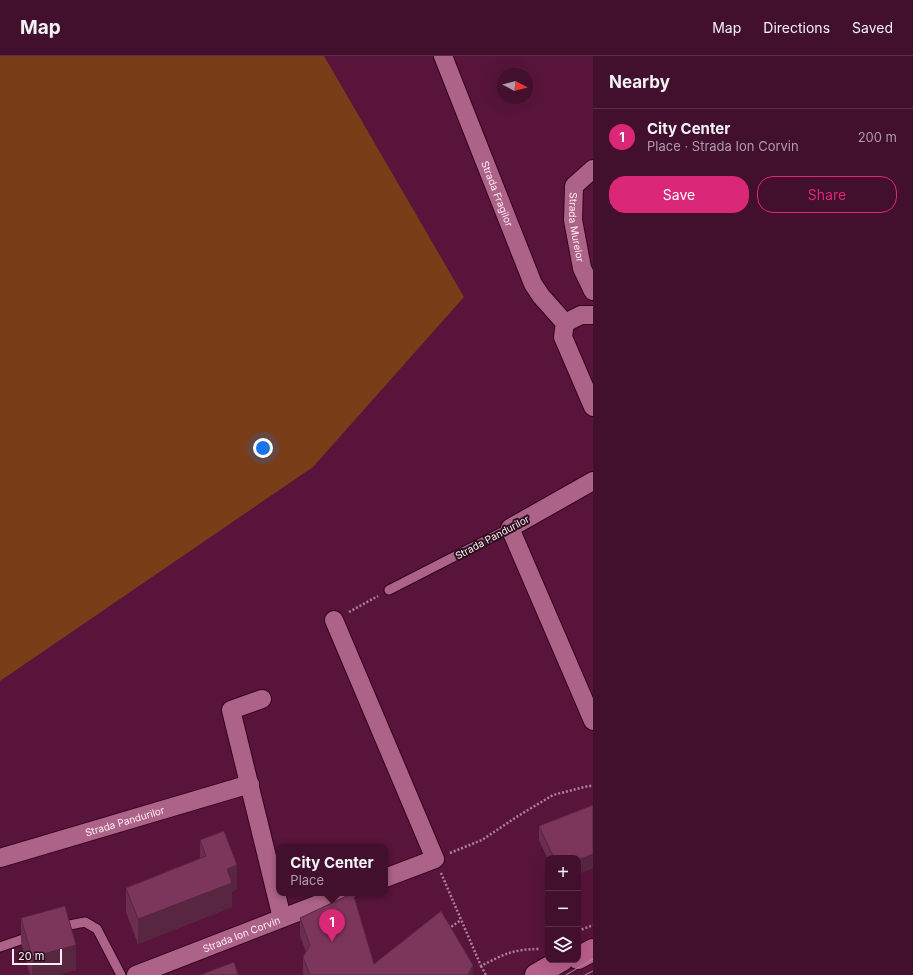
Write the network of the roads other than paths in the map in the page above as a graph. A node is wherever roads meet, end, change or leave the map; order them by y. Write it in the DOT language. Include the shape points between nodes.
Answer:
graph roads {
  1 [pos="443,56"];
  2 [pos="593,168"];
  3 [pos="588,267"];
  4 [pos="593,291"];
  5 [pos="593,315"];
  6 [pos="565,323"];
  7 [pos="593,407"];
  8 [pos="593,481"];
  9 [pos="510,528"];
  10 [pos="389,590"];
  11 [pos="334,620"];
  12 [pos="262,699"];
  13 [pos="593,721"];
  14 [pos="250,784"];
  15 [pos="0,858"];
  16 [pos="388,877"];
  17 [pos="276,893"];
  18 [pos="277,896"];
  19 [pos="339,896"];
  20 [pos="282,918"];
  21 [pos="0,947"];
  22 [pos="593,949"];
  23 [pos="581,953"];
  24 [pos="581,956"];
  25 [pos="547,963"];
  26 [pos="570,963"];
  27 [pos="122,975"];
  28 [pos="136,975"];
  29 [pos="536,975"];
  30 [pos="550,975"];
  1 -- 6 [label="street, Strada Fragilor" via="533,284"];
  2 -- 3 [label="street, Strada Murelor" via="574,186 573,220"];
  3 -- 4 [label="street, Strada Murelor"];
  5 -- 6 [label="street" via="581,315"];
  6 -- 7 [label="street" via="563,336"];
  8 -- 9 [label="street, Strada Pandurilor"];
  9 -- 10 [label="lane, Strada Pandurilor"];
  9 -- 13 [label="street"];
  11 -- 16 [label="street" via="434,859"];
  12 -- 14 [label="street" via="231,710"];
  14 -- 15 [label="street, Strada Pandurilor"];
  14 -- 17 [label="street"];
  18 -- 20 [label="street"];
  19 -- 20 [label="street, Strada Ion Corvin"];
  20 -- 28 [label="street, Strada Ion Corvin"];
  21 -- 27 [label="lane" via="62,926 85,922 98,929"];
  22 -- 23 [label="main road"];
  22 -- 24 [label="main road"];
  25 -- 29 [label="main road"];
  26 -- 30 [label="main road"];
}
